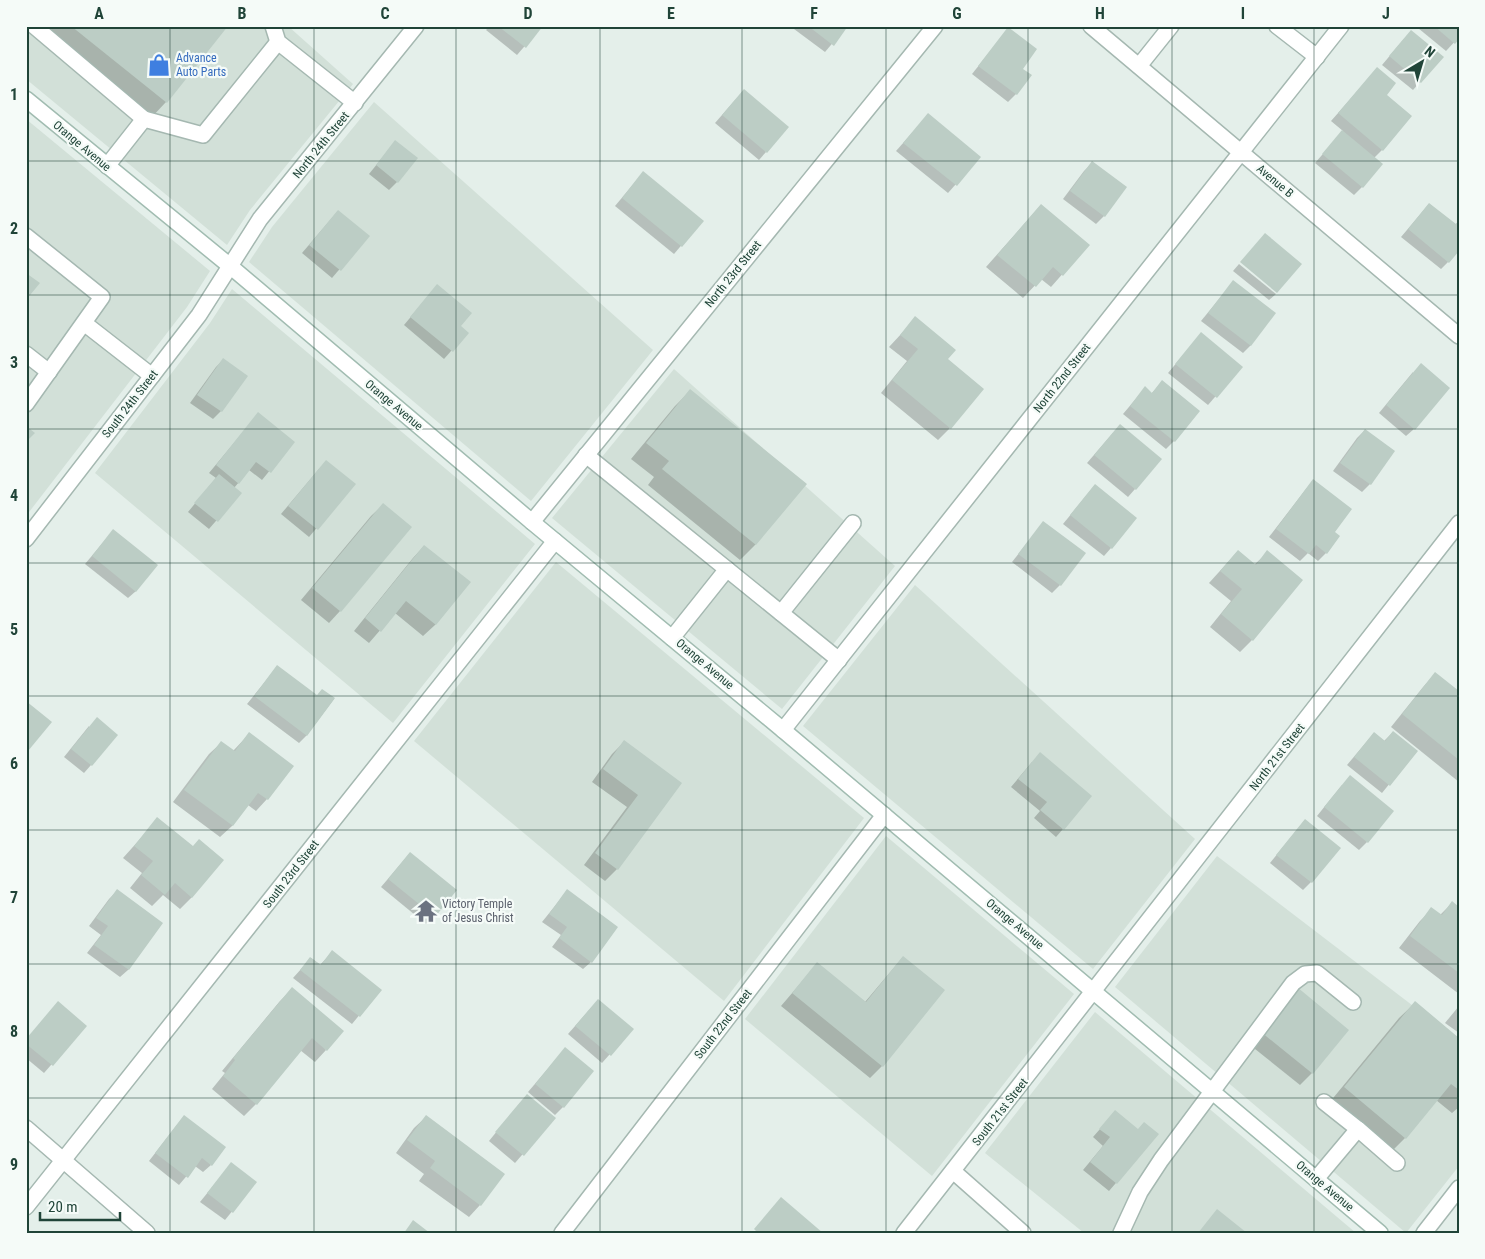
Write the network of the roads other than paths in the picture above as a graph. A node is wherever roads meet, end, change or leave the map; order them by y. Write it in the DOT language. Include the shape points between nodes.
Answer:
graph roads {
  1 [pos="34,26"];
  2 [pos="274,26"];
  3 [pos="416,26"];
  4 [pos="935,26"];
  5 [pos="1091,26"];
  6 [pos="1171,26"];
  7 [pos="1277,26"];
  8 [pos="1341,26"];
  9 [pos="278,42"];
  10 [pos="1317,57"];
  11 [pos="1139,66"];
  12 [pos="26,99"];
  13 [pos="355,103"];
  14 [pos="144,119"];
  15 [pos="1241,152"];
  16 [pos="107,166"];
  17 [pos="27,238"];
  18 [pos="230,266"];
  19 [pos="84,323"];
  20 [pos="1459,336"];
  21 [pos="26,354"];
  22 [pos="49,372"];
  23 [pos="152,376"];
  24 [pos="26,404"];
  25 [pos="586,455"];
  26 [pos="532,522"];
  27 [pos="1459,523"];
  28 [pos="852,524"];
  29 [pos="26,539"];
  30 [pos="555,541"];
  31 [pos="727,569"];
  32 [pos="781,613"];
  33 [pos="672,638"];
  34 [pos="839,660"];
  35 [pos="783,730"];
  36 [pos="884,815"];
  37 [pos="1095,991"];
  38 [pos="1353,1002"];
  39 [pos="1212,1091"];
  40 [pos="1324,1102"];
  41 [pos="26,1128"];
  42 [pos="1358,1130"];
  43 [pos="64,1159"];
  44 [pos="1397,1163"];
  45 [pos="953,1171"];
  46 [pos="1316,1179"];
  47 [pos="1459,1188"];
  48 [pos="26,1207"];
  49 [pos="147,1233"];
  50 [pos="562,1233"];
  51 [pos="904,1233"];
  52 [pos="1023,1233"];
  53 [pos="1121,1233"];
  54 [pos="1380,1233"];
  55 [pos="1424,1233"];
  1 -- 14 [label="street"];
  2 -- 9 [label="street"];
  3 -- 13 [label="street, North 24th Street"];
  4 -- 25 [label="street, North 23rd Street"];
  5 -- 11 [label="street, Avenue B"];
  6 -- 11 [label="street"];
  7 -- 10 [label="street"];
  8 -- 10 [label="street, North 22nd Street"];
  9 -- 13 [label="street"];
  9 -- 14 [label="street" via="203,135"];
  10 -- 15 [label="street, North 22nd Street"];
  11 -- 15 [label="street, Avenue B"];
  12 -- 16 [label="street, Orange Avenue"];
  13 -- 18 [label="street, North 24th Street" via="260,219"];
  14 -- 16 [label="street"];
  15 -- 20 [label="street, Avenue B"];
  15 -- 34 [label="street, North 22nd Street"];
  16 -- 18 [label="street, Orange Avenue"];
  17 -- 19 [label="street" via="102,297"];
  18 -- 23 [label="street, South 24th Street" via="199,315"];
  18 -- 26 [label="street, Orange Avenue"];
  19 -- 22 [label="street"];
  19 -- 23 [label="street"];
  21 -- 22 [label="street"];
  22 -- 24 [label="street"];
  23 -- 29 [label="street, South 24th Street"];
  25 -- 26 [label="street, North 23rd Street"];
  25 -- 31 [label="street"];
  26 -- 30 [label="street, Orange Avenue"];
  27 -- 37 [label="street, North 21st Street"];
  28 -- 32 [label="street"];
  30 -- 33 [label="street, Orange Avenue"];
  30 -- 43 [label="street, South 23rd Street"];
  31 -- 32 [label="street"];
  31 -- 33 [label="street"];
  32 -- 34 [label="street"];
  33 -- 35 [label="street, Orange Avenue"];
  34 -- 35 [label="street, North 22nd Street"];
  35 -- 36 [label="street, Orange Avenue"];
  36 -- 37 [label="street, Orange Avenue"];
  36 -- 50 [label="street, South 22nd Street"];
  37 -- 39 [label="street, Orange Avenue"];
  37 -- 45 [label="street, South 21st Street"];
  38 -- 39 [label="street" via="1317,973 1305,974 1293,983"];
  39 -- 46 [label="street, Orange Avenue"];
  39 -- 53 [label="street" via="1140,1192"];
  40 -- 42 [label="street"];
  41 -- 43 [label="street"];
  42 -- 44 [label="street"];
  42 -- 46 [label="street"];
  43 -- 48 [label="street, South 23rd Street"];
  43 -- 49 [label="street"];
  45 -- 51 [label="street, South 21st Street"];
  45 -- 52 [label="street"];
  46 -- 54 [label="street, Orange Avenue"];
  47 -- 55 [label="street"];
}
